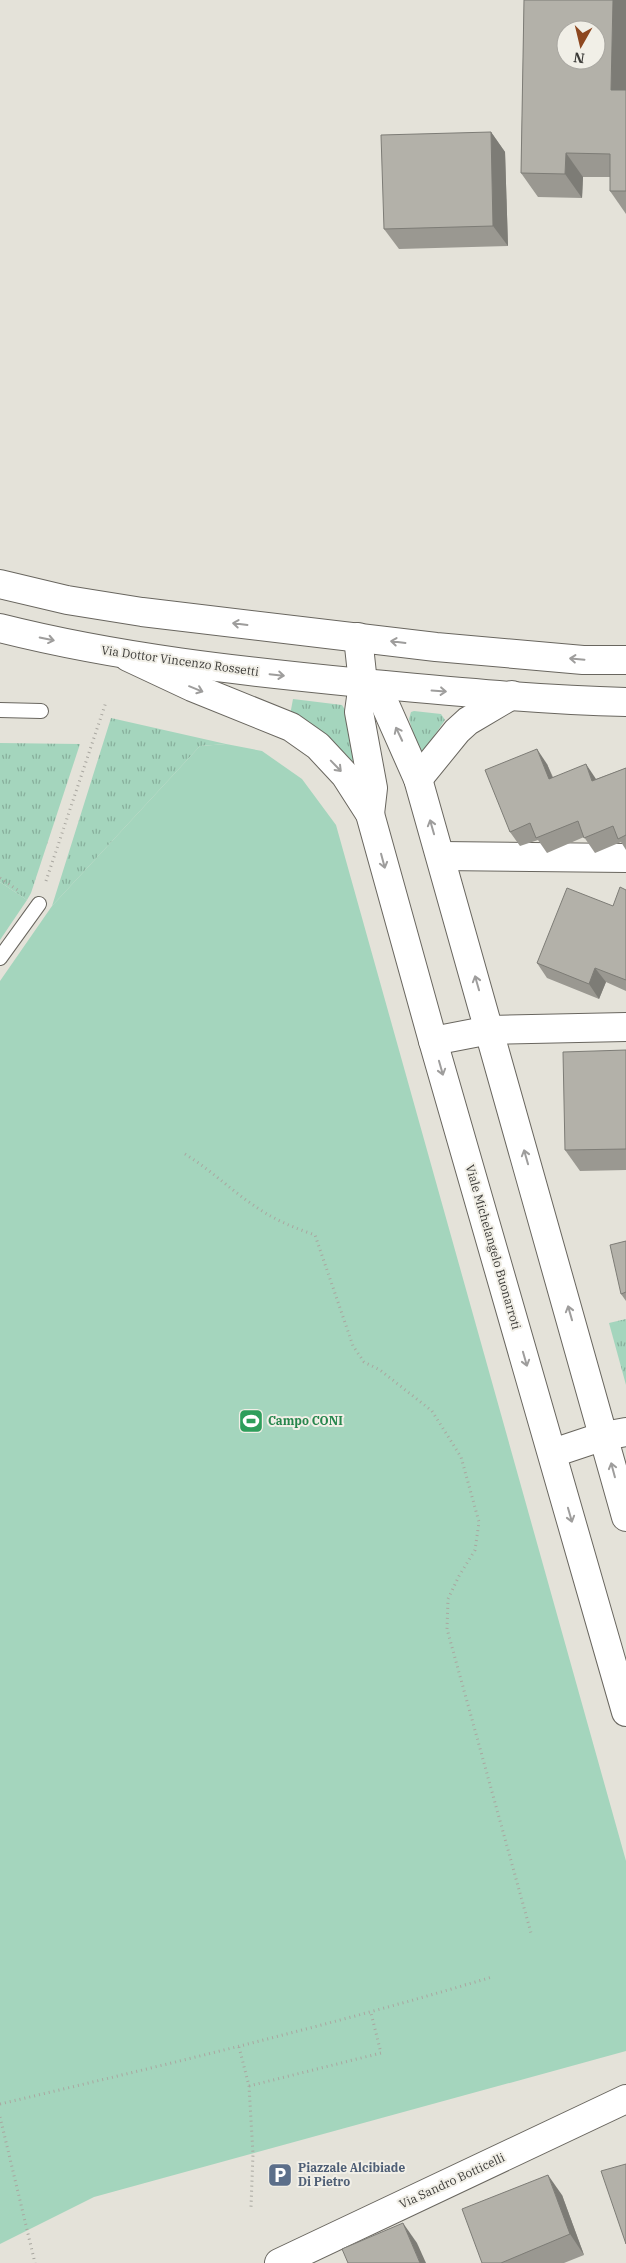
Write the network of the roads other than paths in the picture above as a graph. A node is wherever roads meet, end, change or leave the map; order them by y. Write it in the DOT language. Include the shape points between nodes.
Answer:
graph roads {
  1 [pos="0,584"];
  2 [pos="0,628"];
  3 [pos="358,637"];
  4 [pos="120,653"];
  5 [pos="626,660"];
  6 [pos="363,683"];
  7 [pos="512,695"];
  8 [pos="626,702"];
  9 [pos="0,710"];
  10 [pos="41,711"];
  11 [pos="418,779"];
  12 [pos="370,814"];
  13 [pos="441,856"];
  14 [pos="626,858"];
  15 [pos="39,904"];
  16 [pos="0,958"];
  17 [pos="626,1027"];
  18 [pos="490,1030"];
  19 [pos="433,1041"];
  20 [pos="615,1434"];
  21 [pos="552,1453"];
  22 [pos="626,1517"];
  23 [pos="626,1712"];
  24 [pos="626,2099"];
  25 [pos="279,2263"];
  3 -- 1 [label="street, one-way" via="142,612 67,600"];
  2 -- 4 [label="street, Via Dottor Vincenzo Rossetti, one-way"];
  5 -- 3 [label="street, one-way" via="583,660"];
  3 -- 6 [label="street"];
  4 -- 6 [label="street, Via Dottor Vincenzo Rossetti, one-way" via="234,670"];
  4 -- 12 [label="street, Viale Michelangelo Buonarroti, one-way" via="192,688 291,727 318,746 345,775"];
  6 -- 7 [label="street, Via Dottor Vincenzo Rossetti, one-way"];
  11 -- 6 [label="street, one-way" via="382,700"];
  6 -- 12 [label="street, Viale Michelangelo Buonarroti" via="360,712 373,788"];
  7 -- 8 [label="street, Via Dottor Vincenzo Rossetti"];
  7 -- 11 [label="street" via="468,721"];
  9 -- 10 [label="lane"];
  13 -- 11 [label="street, one-way"];
  12 -- 19 [label="street, Viale Michelangelo Buonarroti, one-way"];
  13 -- 14 [label="street"];
  18 -- 13 [label="street, one-way"];
  15 -- 16 [label="lane"];
  17 -- 18 [label="street"];
  18 -- 19 [label="street"];
  20 -- 18 [label="street, one-way"];
  19 -- 21 [label="street, Viale Michelangelo Buonarroti, one-way"];
  20 -- 21 [label="street"];
  22 -- 20 [label="street, one-way"];
  21 -- 23 [label="street, Viale Michelangelo Buonarroti, one-way"];
  24 -- 25 [label="street, Via Sandro Botticelli"];
}
